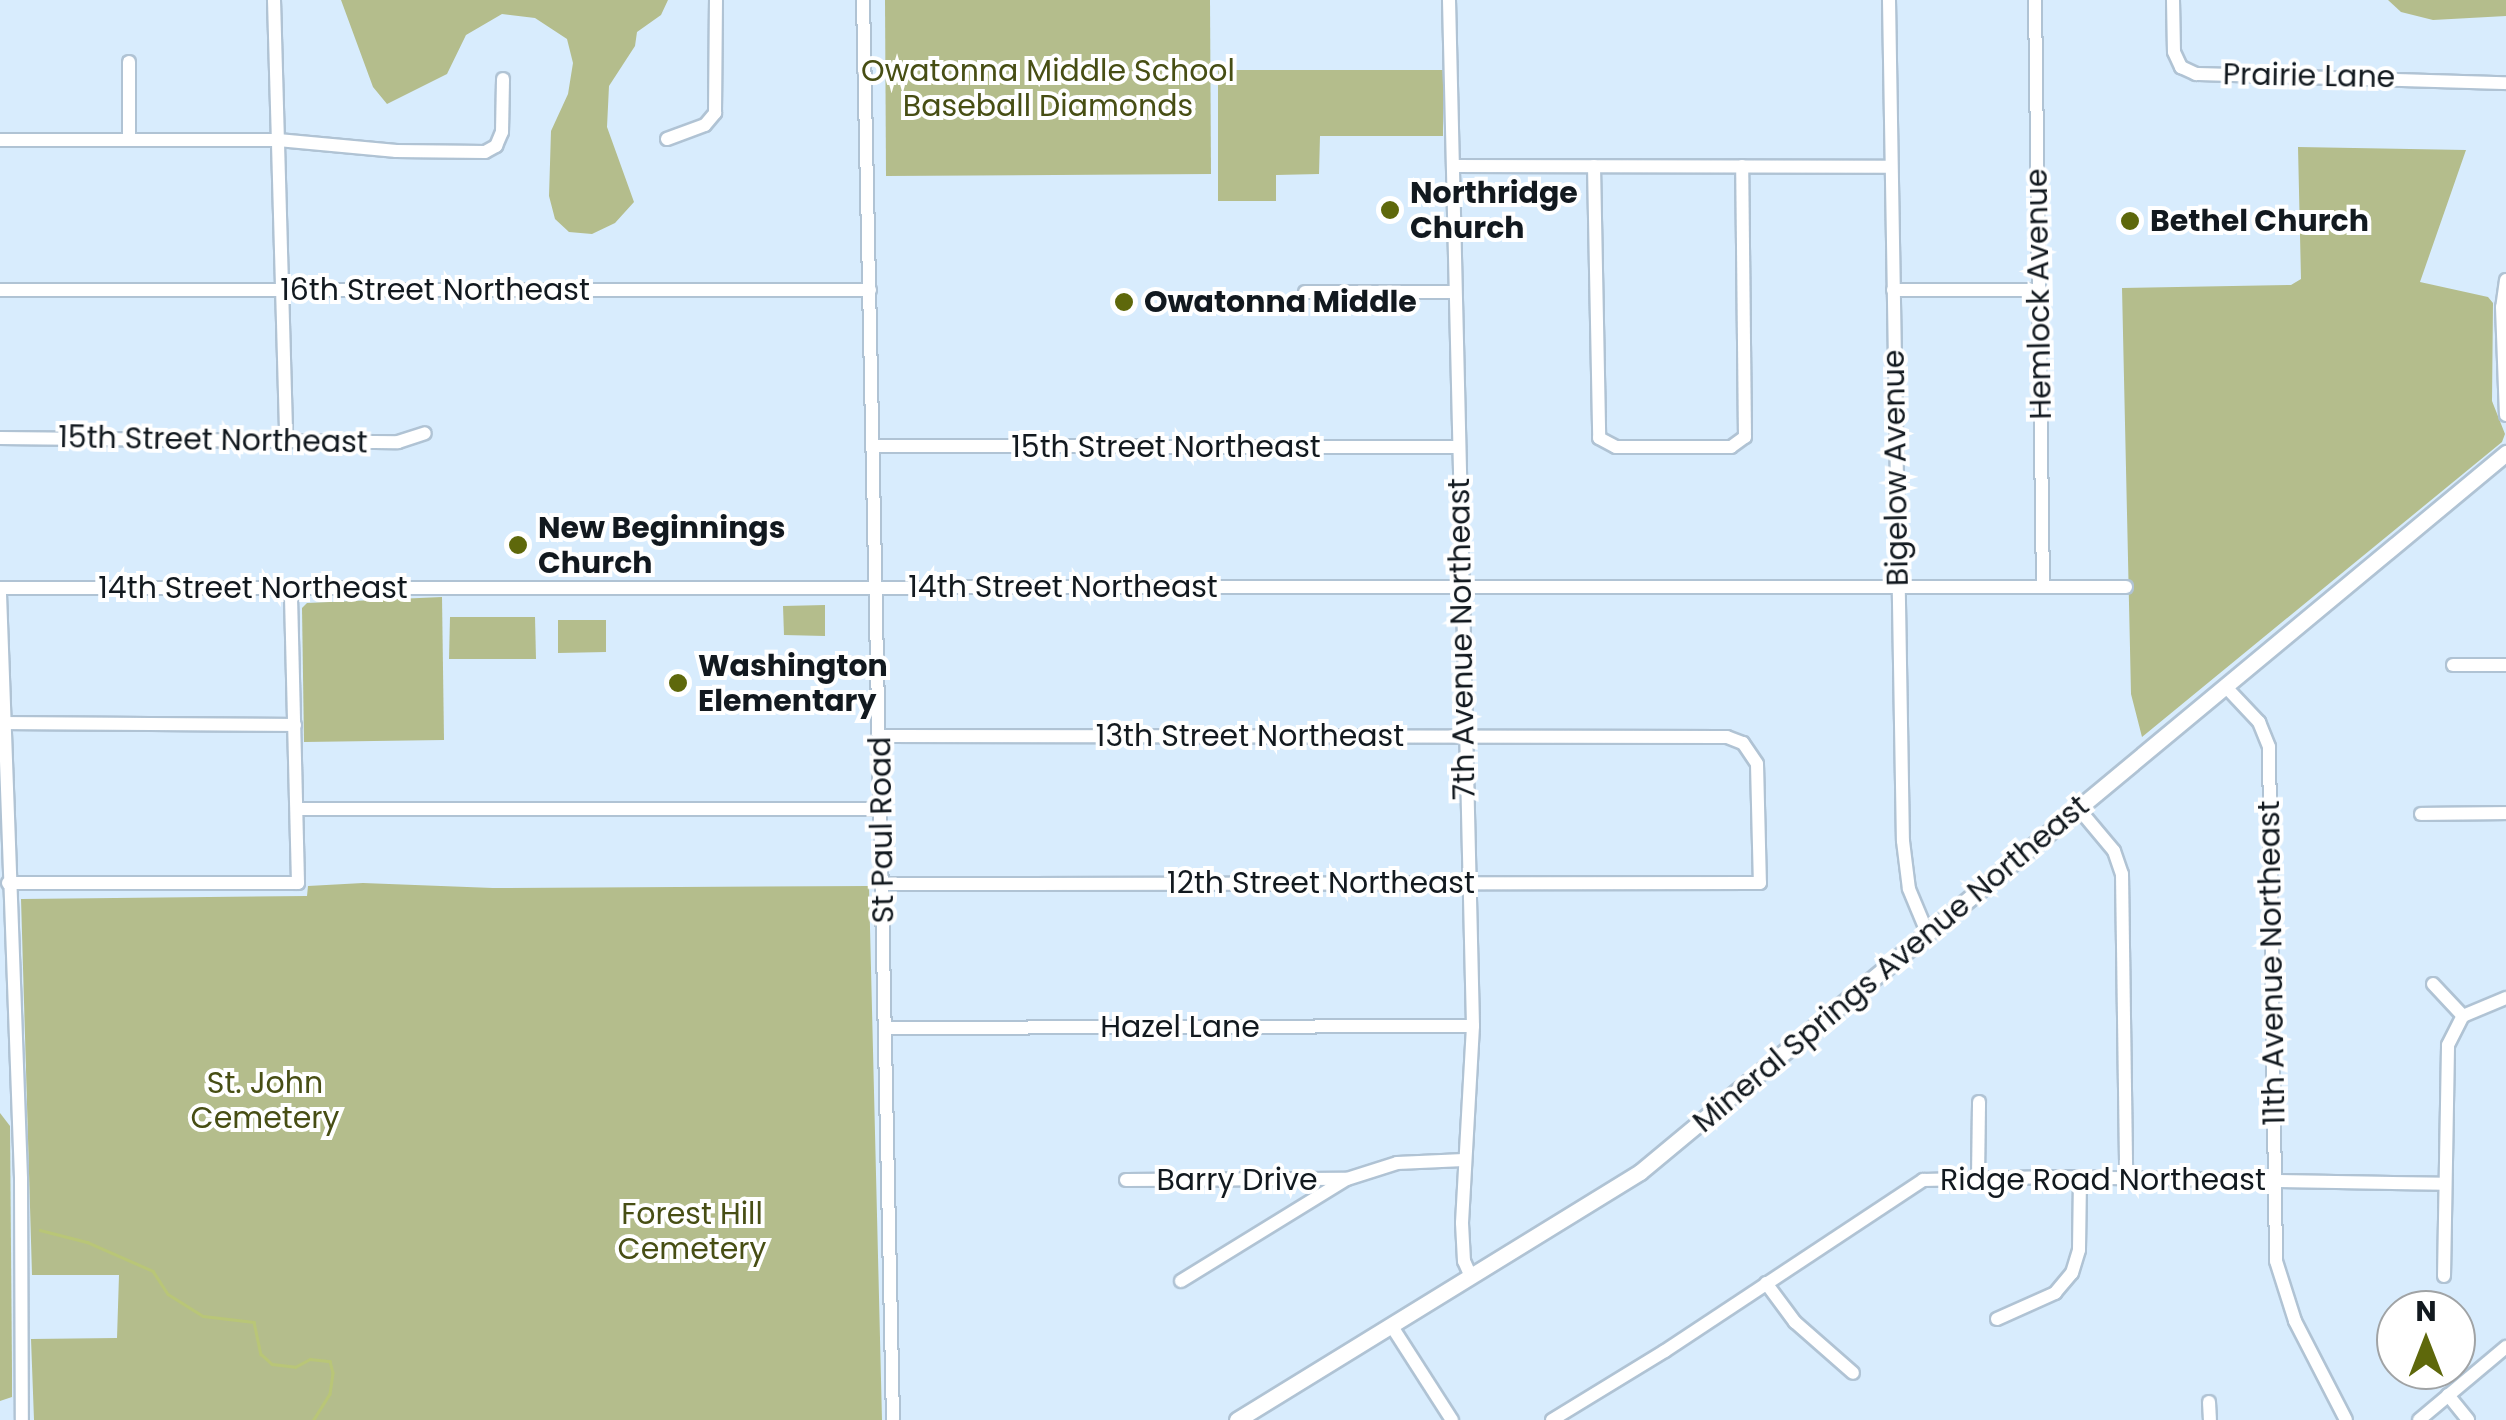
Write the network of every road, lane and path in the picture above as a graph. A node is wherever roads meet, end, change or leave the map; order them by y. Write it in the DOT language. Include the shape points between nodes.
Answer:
graph roads {
  1 [pos="274,0"];
  2 [pos="716,0"];
  3 [pos="863,0"];
  4 [pos="1449,0"];
  5 [pos="1889,0"];
  6 [pos="2035,0"];
  7 [pos="2173,0"];
  8 [pos="129,62"];
  9 [pos="503,79"];
  10 [pos="2506,83"];
  11 [pos="667,139"];
  12 [pos="0,140"];
  13 [pos="129,140"];
  14 [pos="278,140"];
  15 [pos="1453,166"];
  16 [pos="1594,166"];
  17 [pos="1742,166"];
  18 [pos="1891,166"];
  19 [pos="2506,280"];
  20 [pos="0,290"];
  21 [pos="282,290"];
  22 [pos="870,290"];
  23 [pos="1893,290"];
  24 [pos="2039,290"];
  25 [pos="1305,292"];
  26 [pos="1455,292"];
  27 [pos="2506,415"];
  28 [pos="425,433"];
  29 [pos="0,438"];
  30 [pos="286,438"];
  31 [pos="873,446"];
  32 [pos="1458,448"];
  33 [pos="2506,453"];
  34 [pos="876,587"];
  35 [pos="1461,587"];
  36 [pos="1898,587"];
  37 [pos="2043,587"];
  38 [pos="2126,587"];
  39 [pos="291,588"];
  40 [pos="0,591"];
  41 [pos="2453,665"];
  42 [pos="2506,665"];
  43 [pos="2226,686"];
  44 [pos="4,723"];
  45 [pos="295,725"];
  46 [pos="880,736"];
  47 [pos="1464,736"];
  48 [pos="3,743"];
  49 [pos="2078,808"];
  50 [pos="298,809"];
  51 [pos="882,810"];
  52 [pos="2506,813"];
  53 [pos="2422,814"];
  54 [pos="8,883"];
  55 [pos="1468,883"];
  56 [pos="1760,883"];
  57 [pos="883,884"];
  58 [pos="1927,932"];
  59 [pos="2433,984"];
  60 [pos="2506,998"];
  61 [pos="2462,1016"];
  62 [pos="1473,1026"];
  63 [pos="886,1028"];
  64 [pos="1979,1102"];
  65 [pos="0,1107"];
  66 [pos="18,1107"];
  67 [pos="1464,1160"];
  68 [pos="1978,1177"];
  69 [pos="2080,1177"];
  70 [pos="2126,1178"];
  71 [pos="1347,1179"];
  72 [pos="1126,1180"];
  73 [pos="2275,1180"];
  74 [pos="2445,1184"];
  75 [pos="2444,1276"];
  76 [pos="1471,1277"];
  77 [pos="1181,1281"];
  78 [pos="1766,1283"];
  79 [pos="1997,1320"];
  80 [pos="1392,1325"];
  81 [pos="2506,1346"];
  82 [pos="1853,1373"];
  83 [pos="2448,1395"];
  84 [pos="2209,1402"];
  85 [pos="1576,1414"];
  86 [pos="22,1420"];
  87 [pos="893,1420"];
  88 [pos="1237,1420"];
  89 [pos="1452,1420"];
  90 [pos="1552,1420"];
  91 [pos="2210,1420"];
  92 [pos="2346,1420"];
  93 [pos="2418,1420"];
  94 [pos="2468,1420"];
  1 -- 14 [label="street"];
  2 -- 11 [label="street" via="715,113 705,125"];
  3 -- 22 [label="street, St Paul Road"];
  4 -- 15 [label="street, 7th Avenue Northeast"];
  5 -- 18 [label="street, Bigelow Avenue"];
  6 -- 24 [label="street, Hemlock Avenue"];
  7 -- 10 [label="street, Prairie Lane" via="2174,52 2196,74"];
  8 -- 13 [label="street"];
  9 -- 14 [label="street" via="502,132 484,152"];
  12 -- 13 [label="street"];
  13 -- 14 [label="street"];
  14 -- 21 [label="street"];
  15 -- 16 [label="street"];
  15 -- 26 [label="street, 7th Avenue Northeast"];
  16 -- 17 [label="street"];
  16 -- 17 [label="street" via="1600,438 1616,448 1741,442"];
  17 -- 18 [label="street"];
  18 -- 23 [label="street, Bigelow Avenue"];
  19 -- 27 [label="street"];
  20 -- 21 [label="street, 16th Street Northeast"];
  21 -- 22 [label="street, 16th Street Northeast"];
  21 -- 30 [label="street"];
  22 -- 31 [label="street, St Paul Road"];
  23 -- 24 [label="street"];
  23 -- 36 [label="street, Bigelow Avenue"];
  24 -- 37 [label="street, Hemlock Avenue"];
  25 -- 26 [label="street"];
  26 -- 32 [label="street, 7th Avenue Northeast"];
  28 -- 30 [label="street, 15th Street Northeast" via="398,442"];
  29 -- 30 [label="street, 15th Street Northeast"];
  31 -- 32 [label="street, 15th Street Northeast"];
  31 -- 34 [label="street, St Paul Road"];
  32 -- 35 [label="street, 7th Avenue Northeast"];
  33 -- 43 [label="main road, Mineral Springs Avenue Northeast"];
  34 -- 35 [label="street, 14th Street Northeast"];
  34 -- 39 [label="street, 14th Street Northeast"];
  34 -- 46 [label="street, St Paul Road"];
  35 -- 36 [label="street, 14th Street Northeast"];
  35 -- 47 [label="street, 7th Avenue Northeast"];
  36 -- 37 [label="street, 14th Street Northeast"];
  36 -- 58 [label="street, Bigelow Avenue" via="1902,841 1908,889"];
  37 -- 38 [label="street, 14th Street Northeast"];
  39 -- 40 [label="street, 14th Street Northeast"];
  39 -- 45 [label="street"];
  40 -- 44 [label="street"];
  41 -- 42 [label="street"];
  43 -- 49 [label="main road, Mineral Springs Avenue Northeast"];
  43 -- 73 [label="street, 11th Avenue Northeast" via="2259,722 2269,747"];
  44 -- 45 [label="street"];
  44 -- 48 [label="street"];
  45 -- 50 [label="street"];
  46 -- 47 [label="street, 13th Street Northeast"];
  46 -- 51 [label="street, St Paul Road"];
  47 -- 55 [label="street, 7th Avenue Northeast"];
  47 -- 56 [label="street, 13th Street Northeast" via="1739,740 1757,764"];
  48 -- 54 [label="street"];
  49 -- 58 [label="main road, Mineral Springs Avenue Northeast"];
  49 -- 70 [label="street" via="2114,851 2122,874"];
  50 -- 51 [label="street"];
  50 -- 54 [label="street" via="298,883"];
  51 -- 57 [label="street, St Paul Road"];
  52 -- 53 [label="street"];
  54 -- 66 [label="street"];
  55 -- 56 [label="street, 12th Street Northeast"];
  55 -- 57 [label="street, 12th Street Northeast"];
  55 -- 62 [label="street, 7th Avenue Northeast"];
  57 -- 63 [label="street, St Paul Road"];
  58 -- 76 [label="main road, Mineral Springs Avenue Northeast" via="1640,1172"];
  59 -- 61 [label="street"];
  60 -- 61 [label="street"];
  61 -- 74 [label="street" via="2448,1045"];
  62 -- 63 [label="street, Hazel Lane"];
  62 -- 67 [label="street, 7th Avenue Northeast"];
  63 -- 87 [label="street, St Paul Road"];
  64 -- 68 [label="street"];
  65 -- 66 [label="street"];
  66 -- 86 [label="street"];
  67 -- 71 [label="street, Barry Drive" via="1397,1163"];
  67 -- 76 [label="street, 7th Avenue Northeast" via="1463,1242"];
  68 -- 69 [label="street, Ridge Road Northeast"];
  68 -- 78 [label="street, Ridge Road Northeast" via="1912,1185"];
  69 -- 70 [label="street, Ridge Road Northeast"];
  69 -- 79 [label="street" via="2079,1250 2072,1273 2055,1293"];
  70 -- 73 [label="street, Ridge Road Northeast"];
  71 -- 72 [label="street, Barry Drive"];
  71 -- 77 [label="street, Barry Drive"];
  73 -- 74 [label="street, Ridge Road Northeast"];
  73 -- 92 [label="street, 11th Avenue Northeast" via="2280,1282"];
  74 -- 75 [label="street"];
  76 -- 80 [label="main road, Mineral Springs Avenue Northeast"];
  78 -- 82 [label="street" via="1795,1322"];
  78 -- 85 [label="street, Ridge Road Northeast"];
  80 -- 88 [label="main road, Mineral Springs Avenue Northeast"];
  80 -- 89 [label="street"];
  81 -- 83 [label="street"];
  83 -- 93 [label="street"];
  83 -- 94 [label="street"];
  84 -- 91 [label="street"];
  85 -- 90 [label="street, Ridge Road Northeast"];
}
